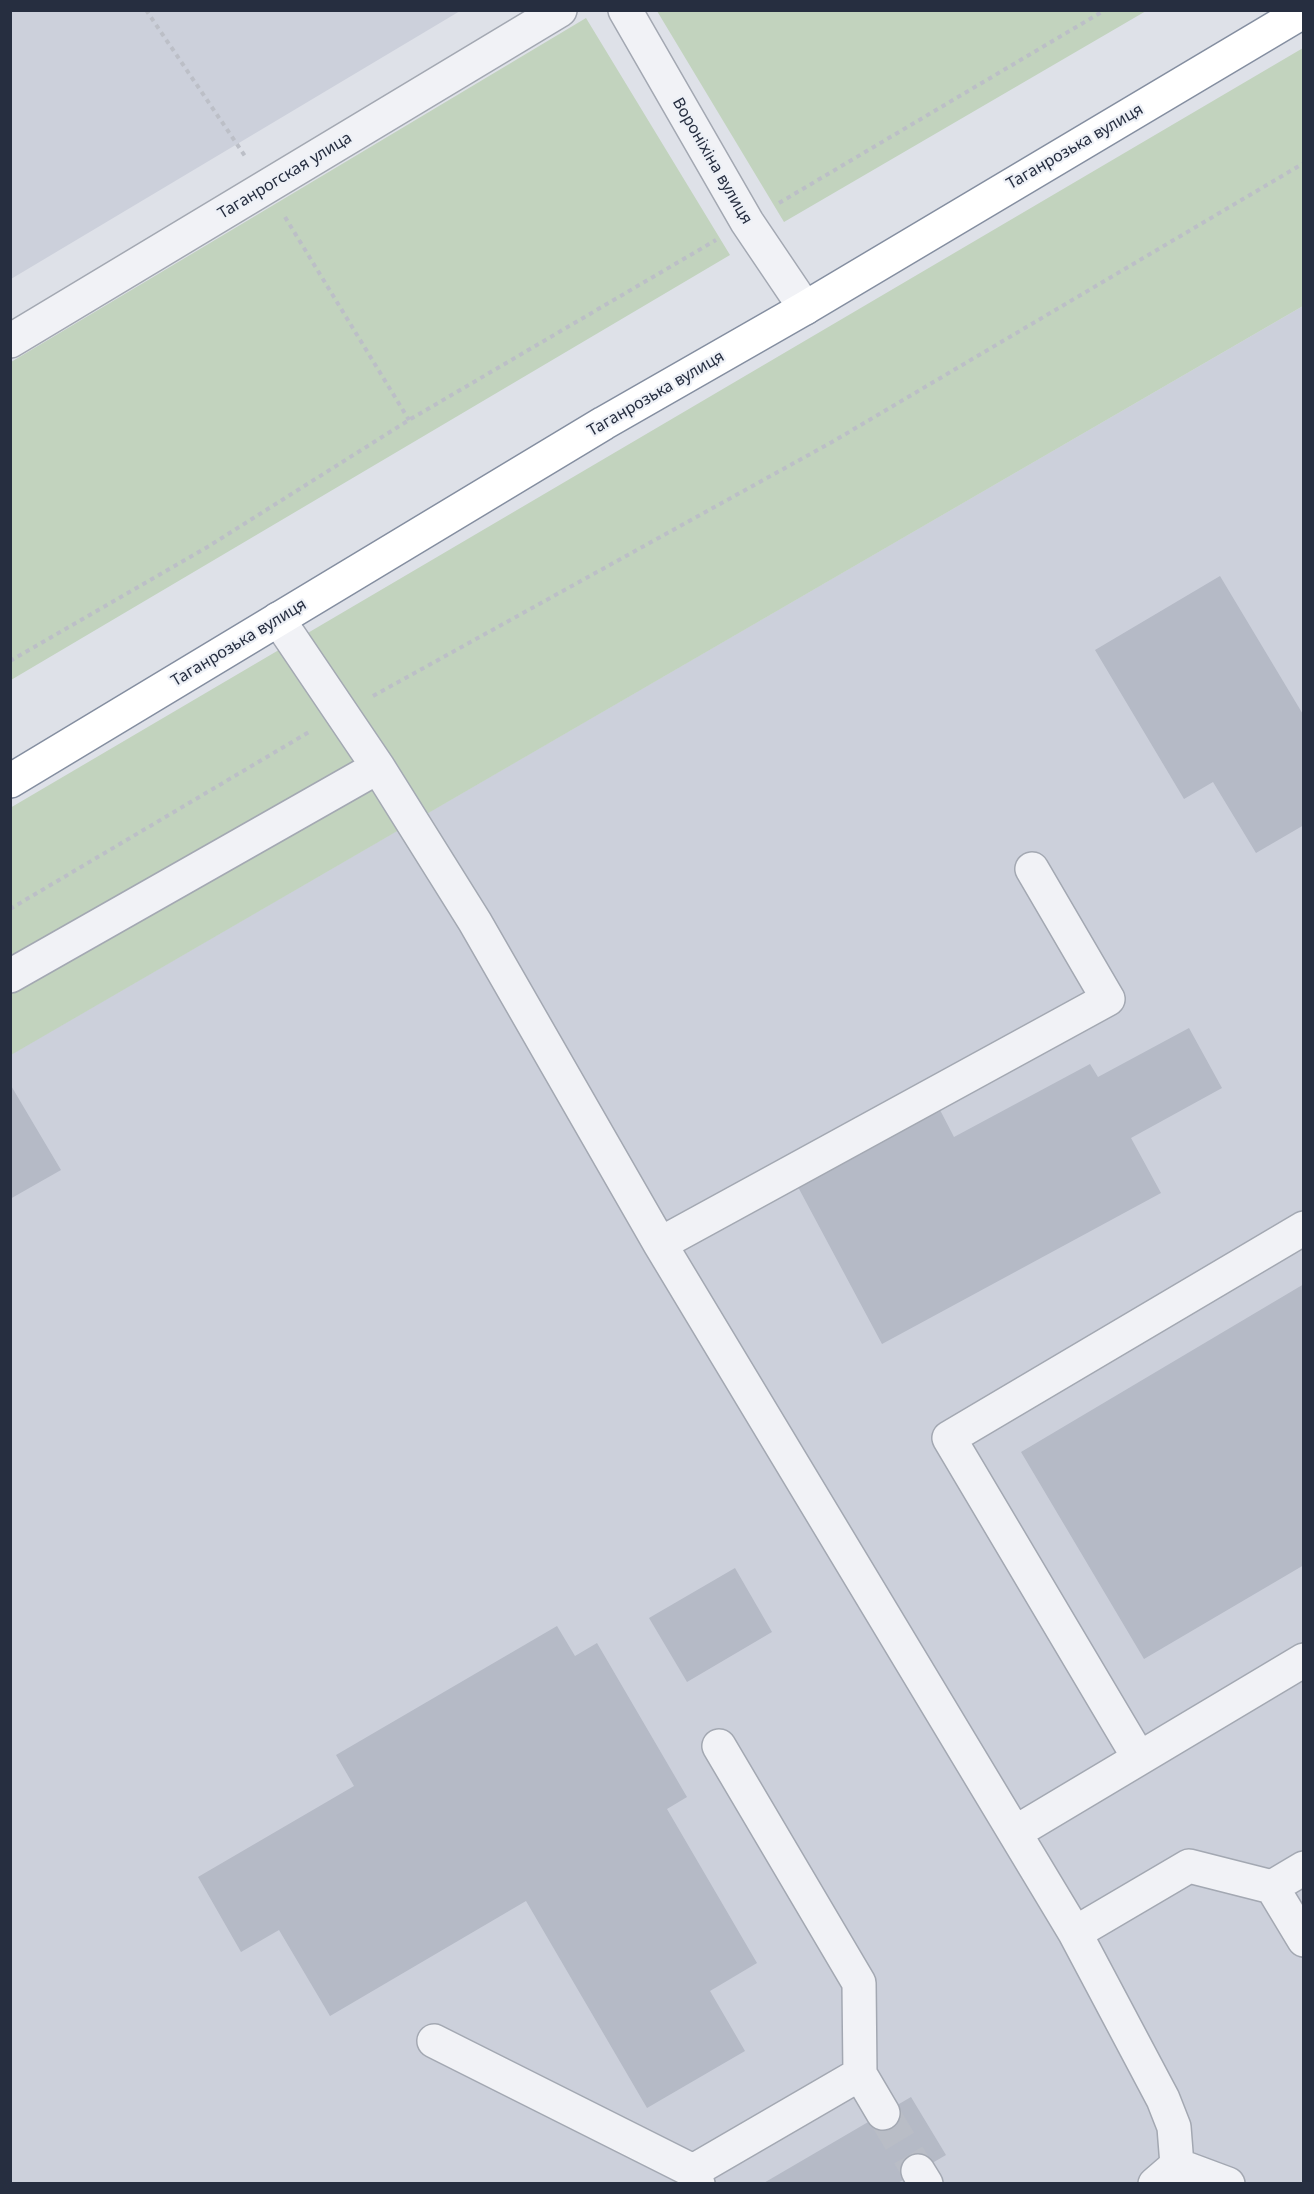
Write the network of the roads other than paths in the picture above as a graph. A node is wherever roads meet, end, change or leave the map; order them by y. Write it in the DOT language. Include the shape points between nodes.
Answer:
graph roads {
  1 [pos="560,10"];
  2 [pos="625,10"];
  3 [pos="1304,11"];
  4 [pos="805,308"];
  5 [pos="10,341"];
  6 [pos="278,619"];
  7 [pos="378,767"];
  8 [pos="10,781"];
  9 [pos="1032,869"];
  10 [pos="10,976"];
  11 [pos="1304,1228"];
  12 [pos="660,1244"];
  13 [pos="1304,1660"];
  14 [pos="719,1746"];
  15 [pos="1139,1758"];
  16 [pos="1016,1832"];
  17 [pos="1304,1868"];
  18 [pos="1272,1887"];
  19 [pos="1075,1933"];
  20 [pos="1304,1940"];
  21 [pos="434,2041"];
  22 [pos="860,2074"];
  23 [pos="883,2113"];
  24 [pos="1166,2174"];
  25 [pos="695,2177"];
  26 [pos="1228,2184"];
  1 -- 5 [label="street, Таганрогская улица"];
  2 -- 4 [label="street, Вороніхіна вулиця" via="747,222"];
  3 -- 4 [label="highway, Таганрозька вулиця"];
  4 -- 6 [label="highway, Таганрозька вулиця" via="604,423"];
  6 -- 7 [label="street"];
  6 -- 8 [label="highway, Таганрозька вулиця"];
  7 -- 10 [label="street"];
  7 -- 12 [label="street" via="475,922"];
  9 -- 12 [label="street" via="1108,999"];
  11 -- 15 [label="street" via="949,1438"];
  12 -- 16 [label="street"];
  13 -- 15 [label="street"];
  14 -- 22 [label="street" via="859,1983"];
  15 -- 16 [label="street"];
  16 -- 19 [label="street"];
  17 -- 18 [label="street"];
  18 -- 19 [label="street" via="1190,1866"];
  18 -- 20 [label="street"];
  19 -- 24 [label="street" via="1174,2127"];
  21 -- 25 [label="street"];
  22 -- 23 [label="street"];
  22 -- 25 [label="street"];
  24 -- 26 [label="street"];
}
